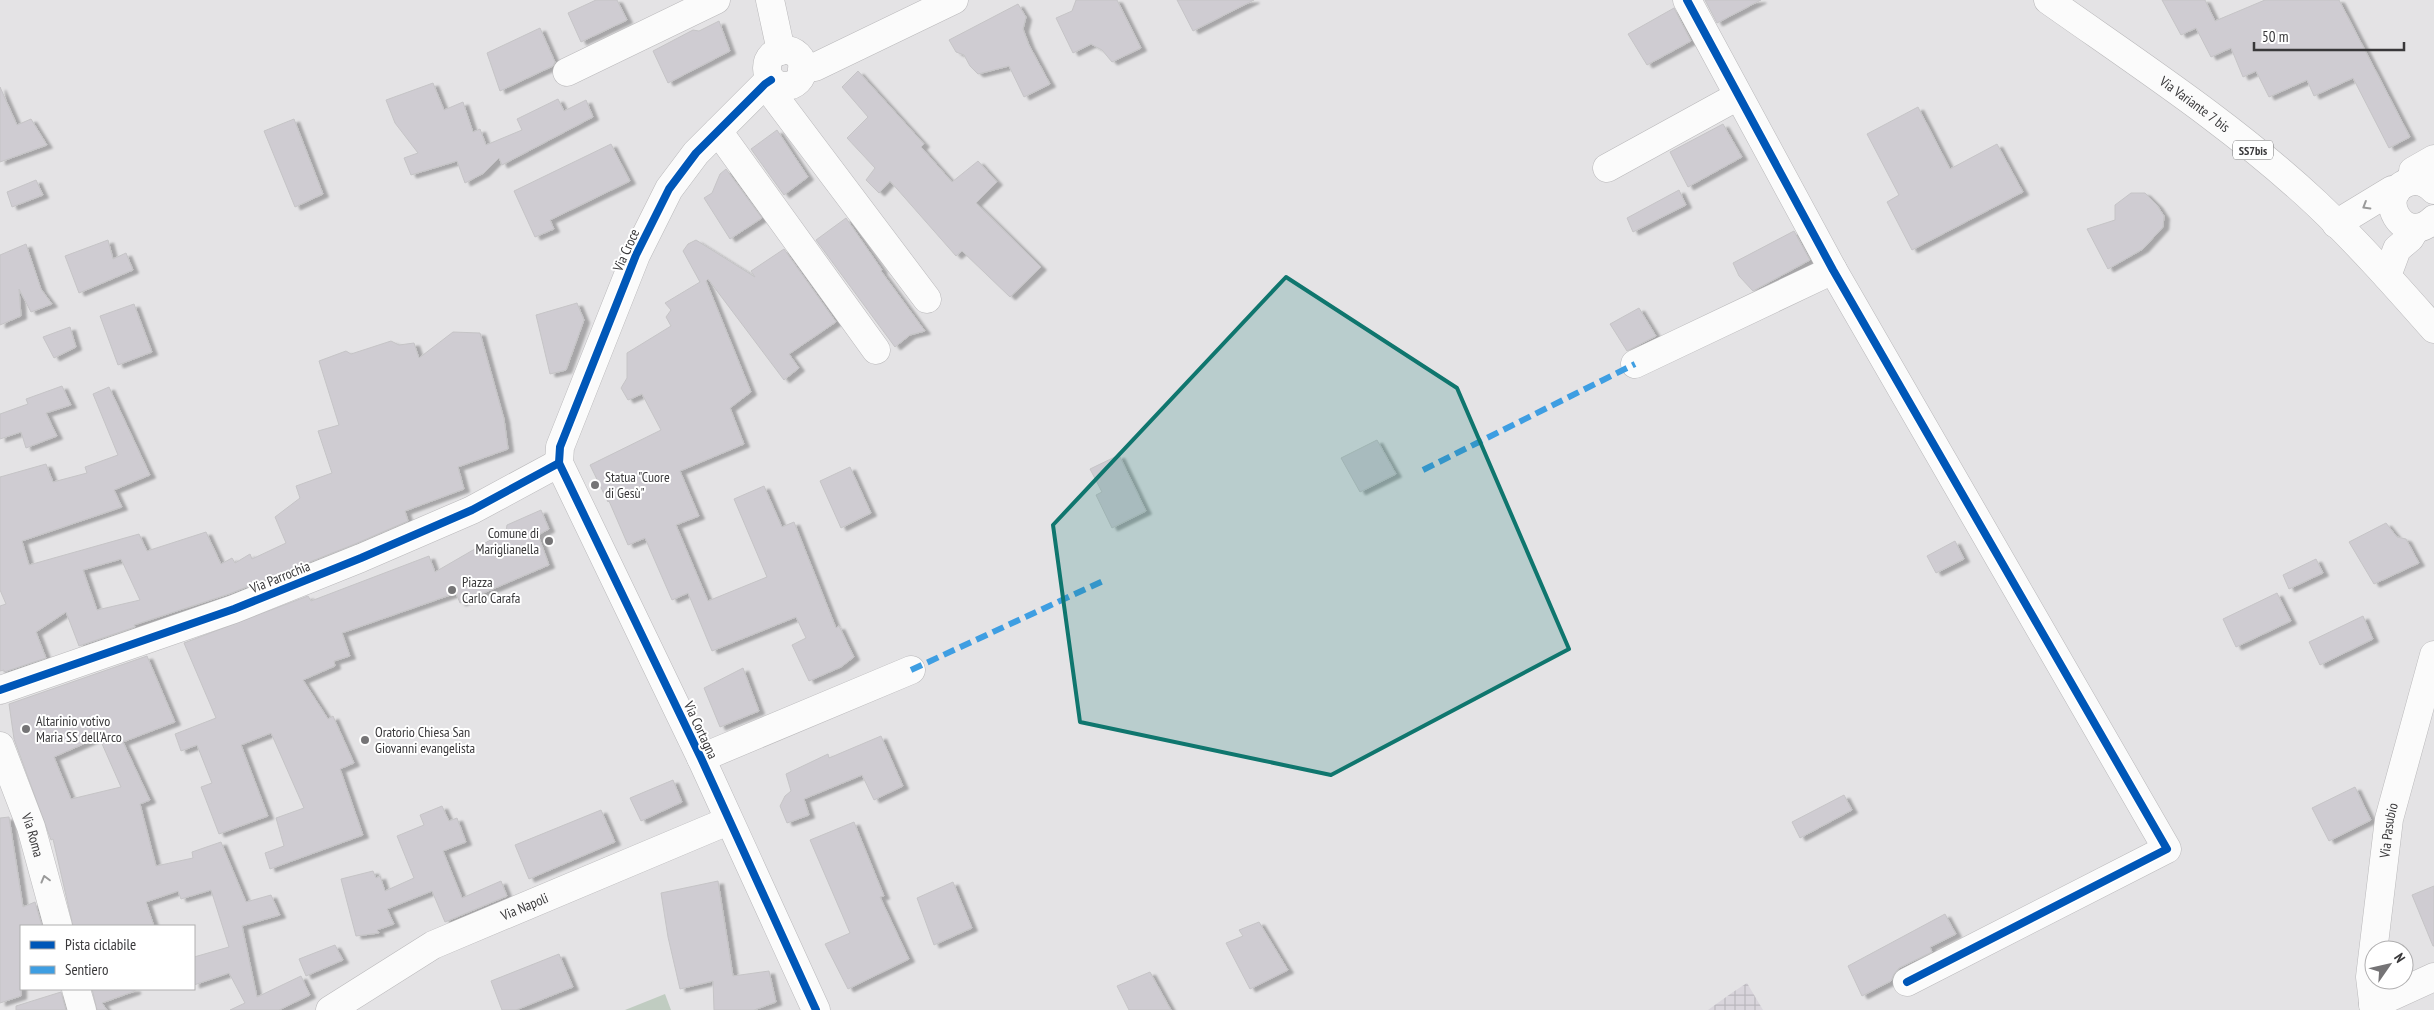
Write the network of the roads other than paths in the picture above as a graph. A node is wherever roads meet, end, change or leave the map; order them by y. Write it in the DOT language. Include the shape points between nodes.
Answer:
graph roads {
  1 [pos="716,0"];
  2 [pos="770,0"];
  3 [pos="954,0"];
  4 [pos="1687,0"];
  5 [pos="2048,0"];
  6 [pos="781,51"];
  7 [pos="802,69"];
  8 [pos="567,72"];
  9 [pos="768,82"];
  10 [pos="1738,96"];
  11 [pos="718,131"];
  12 [pos="2434,159"];
  13 [pos="1607,168"];
  14 [pos="2414,188"];
  15 [pos="2336,224"];
  16 [pos="2428,227"];
  17 [pos="1833,270"];
  18 [pos="2387,276"];
  19 [pos="927,298"];
  20 [pos="2434,328"];
  21 [pos="876,350"];
  22 [pos="1635,364"];
  23 [pos="559,463"];
  24 [pos="2434,655"];
  25 [pos="911,670"];
  26 [pos="0,690"];
  27 [pos="0,746"];
  28 [pos="701,758"];
  29 [pos="728,821"];
  30 [pos="58,925"];
  31 [pos="2434,977"];
  32 [pos="1907,982"];
  33 [pos="76,990"];
  34 [pos="2374,1008"];
  35 [pos="82,1010"];
  36 [pos="330,1010"];
  37 [pos="816,1010"];
  1 -- 8 [label="street"];
  2 -- 6 [label="street"];
  3 -- 7 [label="street" via="815,66"];
  4 -- 10 [label="street"];
  5 -- 15 [label="street, Via Variante 7 bis / SS7bis" via="2176,90 2248,146"];
  6 -- 7 [label="street" via="796,54"];
  6 -- 9 [label="street" via="774,54 768,63"];
  7 -- 9 [label="street" via="799,78 791,85"];
  9 -- 11 [label="street, Via Croce"];
  9 -- 19 [label="street"];
  10 -- 13 [label="street"];
  10 -- 17 [label="street"];
  11 -- 21 [label="street"];
  11 -- 23 [label="street, Via Croce" via="669,188 652,220 566,431"];
  12 -- 14 [label="street" via="2413,171"];
  14 -- 15 [label="street, one-way" via="2392,190"];
  14 -- 16 [label="street" via="2392,206 2402,224"];
  15 -- 18 [label="street, Via Variante 7 bis / SS7bis"];
  16 -- 18 [label="street" via="2397,249"];
  17 -- 22 [label="street"];
  17 -- 32 [label="street" via="2167,849"];
  18 -- 20 [label="street, Via Variante 7 bis / SS7bis"];
  23 -- 26 [label="street, Via Parrochia" via="472,510 361,558 234,608"];
  23 -- 28 [label="street, Via Cortagna"];
  24 -- 34 [label="street, Via Pasubio" via="2388,819 2370,977"];
  25 -- 28 [label="street"];
  30 -- 27 [label="street, Via Roma, one-way" via="31,827"];
  28 -- 29 [label="street, Via Cortagna"];
  29 -- 36 [label="street, Via Napoli" via="441,942"];
  29 -- 37 [label="street, Via Cortagna"];
  31 -- 34 [label="street"];
  33 -- 35 [label="street"];
}
